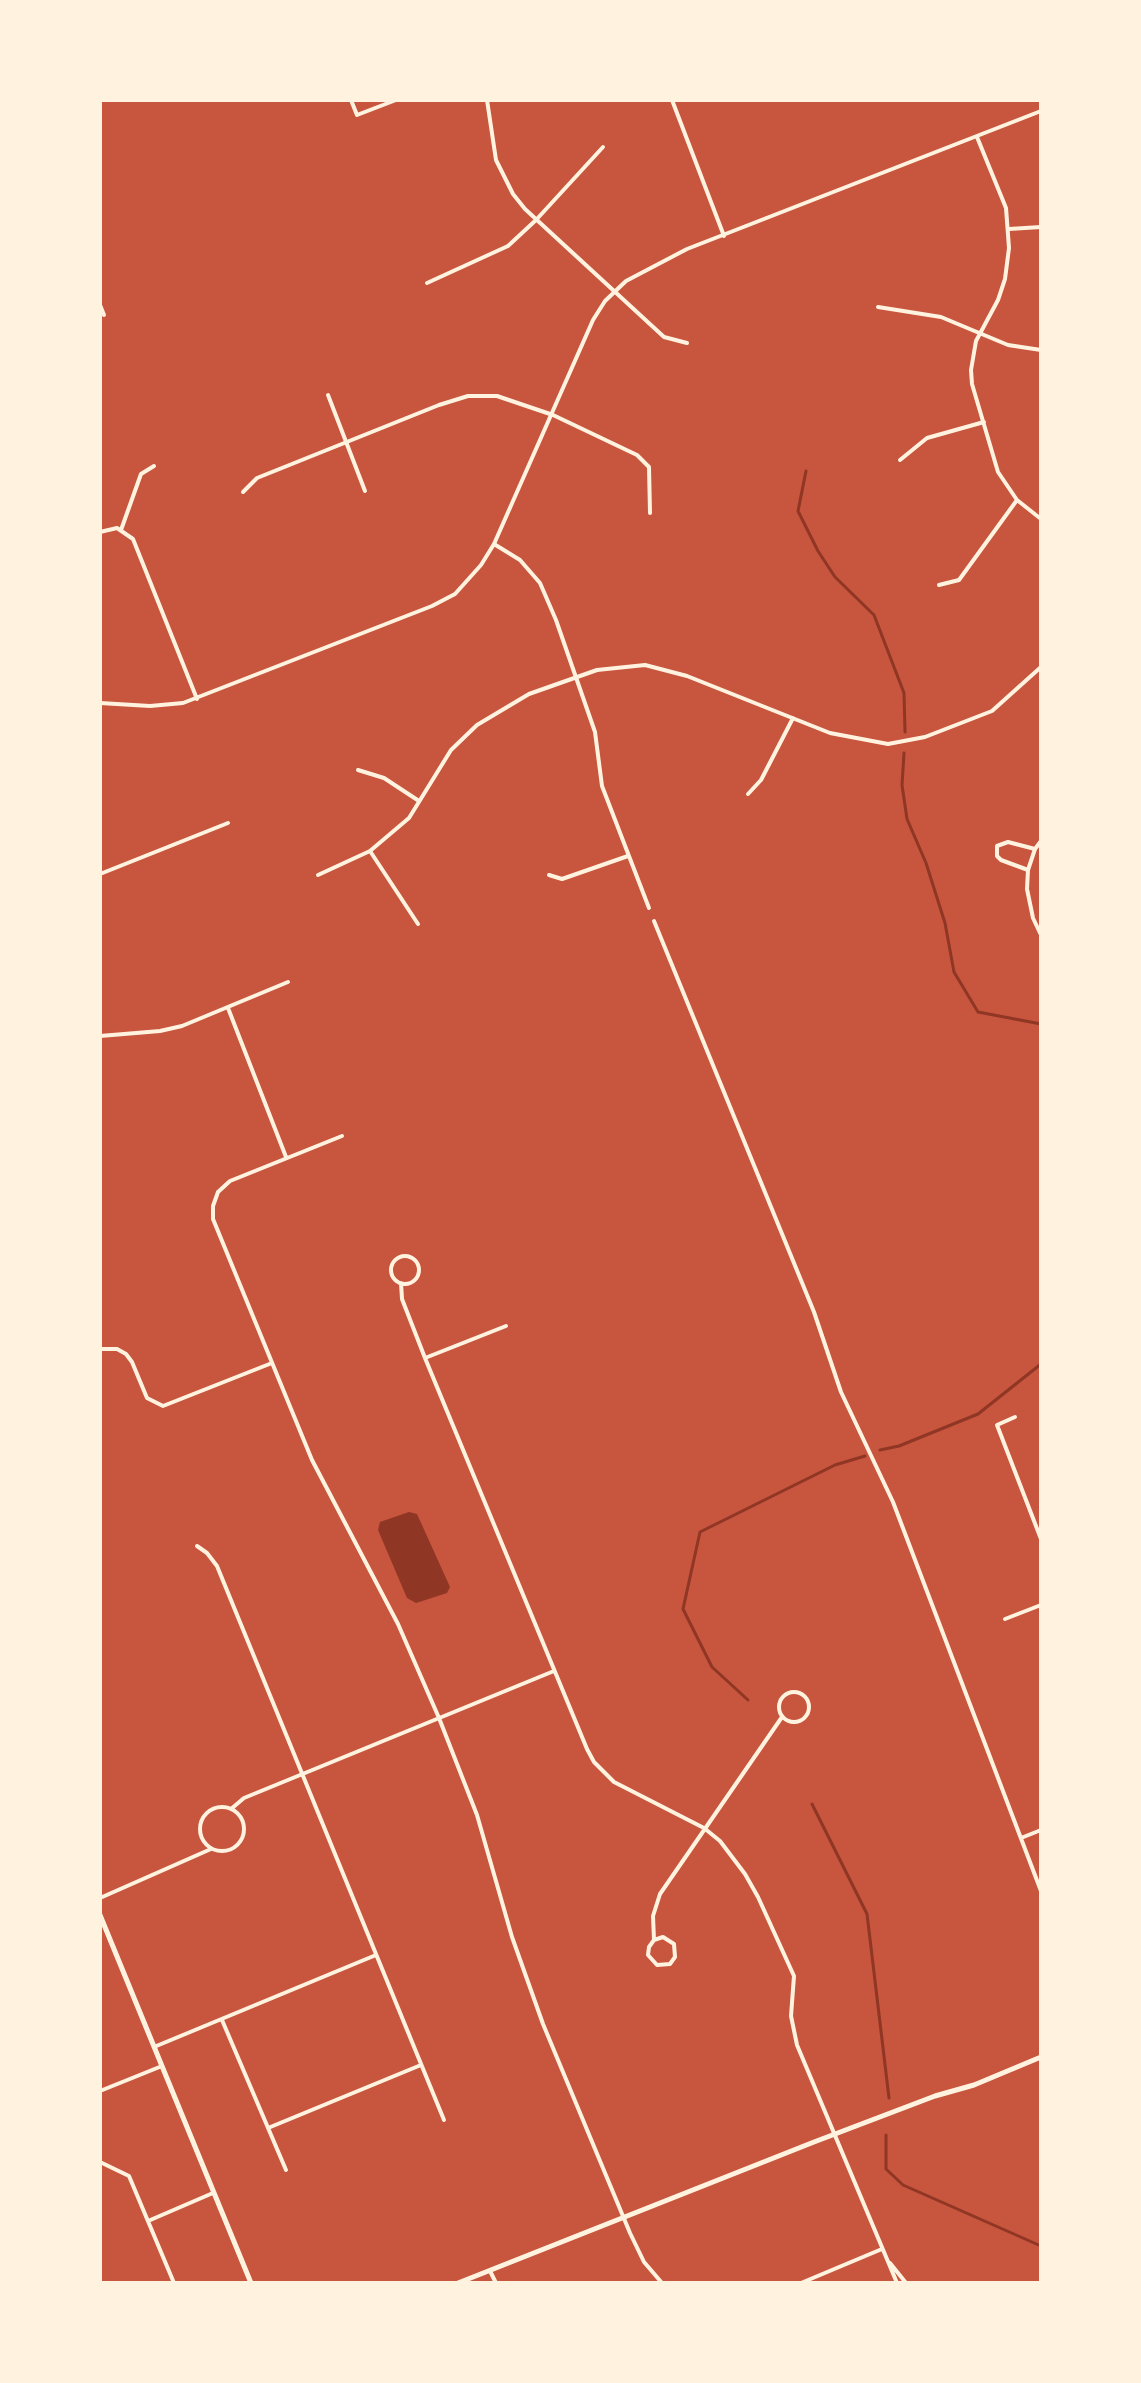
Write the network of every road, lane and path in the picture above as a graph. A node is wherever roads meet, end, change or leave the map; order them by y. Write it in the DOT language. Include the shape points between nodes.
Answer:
graph roads {
  1 [pos="351,100"];
  2 [pos="396,100"];
  3 [pos="487,100"];
  4 [pos="672,100"];
  5 [pos="1041,111"];
  6 [pos="977,137"];
  7 [pos="603,147"];
  8 [pos="536,220"];
  9 [pos="1041,227"];
  10 [pos="1009,229"];
  11 [pos="724,236"];
  12 [pos="427,283"];
  13 [pos="614,292"];
  14 [pos="100,305"];
  15 [pos="878,307"];
  16 [pos="104,315"];
  17 [pos="979,332"];
  18 [pos="687,343"];
  19 [pos="1041,350"];
  20 [pos="328,395"];
  21 [pos="553,415"];
  22 [pos="984,422"];
  23 [pos="345,443"];
  24 [pos="900,460"];
  25 [pos="154,466"];
  26 [pos="365,491"];
  27 [pos="243,492"];
  28 [pos="1017,500"];
  29 [pos="650,513"];
  30 [pos="1041,519"];
  31 [pos="121,530"];
  32 [pos="100,532"];
  33 [pos="494,544"];
  34 [pos="939,585"];
  35 [pos="1041,667"];
  36 [pos="577,677"];
  37 [pos="197,699"];
  38 [pos="100,703"];
  39 [pos="793,718"];
  40 [pos="358,770"];
  41 [pos="748,794"];
  42 [pos="419,801"];
  43 [pos="228,823"];
  44 [pos="1041,841"];
  45 [pos="1035,849"];
  46 [pos="370,851"];
  47 [pos="628,856"];
  48 [pos="1028,870"];
  49 [pos="100,874"];
  50 [pos="318,875"];
  51 [pos="549,875"];
  52 [pos="649,908"];
  53 [pos="654,921"];
  54 [pos="418,924"];
  55 [pos="1041,935"];
  56 [pos="288,982"];
  57 [pos="228,1008"];
  58 [pos="100,1036"];
  59 [pos="342,1136"];
  60 [pos="286,1157"];
  61 [pos="401,1283"];
  62 [pos="506,1326"];
  63 [pos="100,1349"];
  64 [pos="425,1358"];
  65 [pos="272,1363"];
  66 [pos="1015,1417"];
  67 [pos="1041,1539"];
  68 [pos="197,1546"];
  69 [pos="1041,1605"];
  70 [pos="1005,1619"];
  71 [pos="554,1671"];
  72 [pos="782,1717"];
  73 [pos="439,1718"];
  74 [pos="301,1774"];
  75 [pos="231,1809"];
  76 [pos="704,1828"];
  77 [pos="1041,1830"];
  78 [pos="1021,1838"];
  79 [pos="212,1849"];
  80 [pos="1041,1891"];
  81 [pos="100,1898"];
  82 [pos="100,1915"];
  83 [pos="654,1940"];
  84 [pos="376,1955"];
  85 [pos="222,2020"];
  86 [pos="154,2047"];
  87 [pos="1041,2057"];
  88 [pos="421,2065"];
  89 [pos="162,2066"];
  90 [pos="100,2091"];
  91 [pos="444,2120"];
  92 [pos="268,2128"];
  93 [pos="834,2135"];
  94 [pos="100,2162"];
  95 [pos="286,2170"];
  96 [pos="213,2193"];
  97 [pos="625,2218"];
  98 [pos="148,2221"];
  99 [pos="882,2249"];
  100 [pos="888,2261"];
  101 [pos="490,2271"];
  102 [pos="174,2283"];
  103 [pos="251,2283"];
  104 [pos="458,2283"];
  105 [pos="496,2283"];
  106 [pos="662,2283"];
  107 [pos="801,2283"];
  108 [pos="897,2283"];
  109 [pos="906,2283"];
  1 -- 2 [label="street" via="357,115"];
  3 -- 8 [label="street" via="496,160 513,194"];
  4 -- 11 [label="street"];
  5 -- 6 [label="street"];
  6 -- 10 [label="street" via="999,188"];
  6 -- 11 [label="street"];
  7 -- 8 [label="street"];
  8 -- 12 [label="street" via="508,246"];
  8 -- 13 [label="street"];
  9 -- 10 [label="street"];
  10 -- 17 [label="street" via="1005,279"];
  11 -- 13 [label="street" via="687,249"];
  13 -- 18 [label="street" via="664,337"];
  13 -- 21 [label="street" via="588,330"];
  14 -- 16 [label="street"];
  15 -- 17 [label="street" via="941,317"];
  17 -- 19 [label="street" via="1008,345"];
  17 -- 22 [label="street" via="971,370"];
  20 -- 23 [label="street"];
  21 -- 23 [label="street" via="506,398 468,396"];
  21 -- 29 [label="street" via="637,455 649,467"];
  21 -- 33 [label="street"];
  22 -- 24 [label="street" via="927,438"];
  22 -- 28 [label="street" via="998,472"];
  23 -- 26 [label="street"];
  23 -- 27 [label="street" via="257,478"];
  25 -- 31 [label="street" via="141,474"];
  28 -- 30 [label="street"];
  28 -- 34 [label="street" via="959,580"];
  31 -- 32 [label="street"];
  31 -- 37 [label="street" via="136,545"];
  33 -- 36 [label="street" via="520,560 540,583"];
  33 -- 37 [label="street" via="461,588 432,606"];
  35 -- 39 [label="street" via="992,711 904,743 851,739"];
  36 -- 39 [label="street" via="645,665"];
  36 -- 42 [label="street" via="529,694 477,725 451,750"];
  36 -- 47 [label="street" via="595,732 602,786"];
  37 -- 38 [label="street" via="164,706"];
  39 -- 41 [label="street" via="761,780"];
  40 -- 42 [label="street" via="384,778"];
  42 -- 46 [label="street" via="409,818"];
  43 -- 49 [label="street"];
  44 -- 45 [label="street"];
  45 -- 48 [label="street"];
  45 -- 48 [label="street" via="1008,842 997,846 1001,860"];
  46 -- 50 [label="street"];
  46 -- 54 [label="street"];
  47 -- 51 [label="street" via="562,879"];
  47 -- 52 [label="street"];
  48 -- 55 [label="street" via="1028,901"];
  53 -- 78 [label="street" via="814,1312 841,1392 893,1502"];
  56 -- 57 [label="street"];
  57 -- 58 [label="street" via="160,1031"];
  57 -- 60 [label="street"];
  59 -- 60 [label="street"];
  60 -- 65 [label="street" via="230,1181 213,1206 217,1232"];
  61 -- 61 [label="street" via="414,1281 419,1273 416,1261 408,1256 391,1266 394,1279"];
  61 -- 64 [label="street"];
  62 -- 64 [label="street"];
  63 -- 65 [label="street" via="126,1354 147,1398 163,1406"];
  64 -- 71 [label="street"];
  65 -- 73 [label="street" via="312,1460 398,1624"];
  66 -- 67 [label="street" via="997,1425"];
  68 -- 74 [label="street" via="217,1566"];
  69 -- 70 [label="street"];
  71 -- 73 [label="street"];
  71 -- 76 [label="street" via="587,1749 603,1773"];
  72 -- 72 [label="street" via="804,1719 810,1706 806,1697 798,1692 785,1695 779,1703"];
  72 -- 76 [label="street"];
  73 -- 74 [label="street"];
  73 -- 97 [label="street" via="477,1815 527,1981"];
  74 -- 75 [label="street" via="244,1798"];
  74 -- 84 [label="street"];
  75 -- 79 [label="street" via="215,1808 202,1820 201,1836"];
  75 -- 79 [label="street" via="242,1822 242,1838 229,1850"];
  76 -- 83 [label="street" via="660,1894 653,1916"];
  76 -- 93 [label="street" via="745,1874 791,1967 793,2031"];
  77 -- 78 [label="street"];
  78 -- 80 [label="street"];
  79 -- 81 [label="street"];
  82 -- 86 [label="street"];
  83 -- 83 [label="street" via="650,1959 661,1966 670,1964 674,1944 663,1937"];
  84 -- 85 [label="street"];
  84 -- 88 [label="street"];
  85 -- 86 [label="street"];
  85 -- 92 [label="street"];
  86 -- 89 [label="street"];
  87 -- 93 [label="street"];
  88 -- 91 [label="street"];
  88 -- 92 [label="street"];
  89 -- 90 [label="street"];
  89 -- 96 [label="street"];
  92 -- 95 [label="street"];
  93 -- 97 [label="street"];
  93 -- 99 [label="street"];
  94 -- 98 [label="street" via="129,2176"];
  96 -- 98 [label="street"];
  96 -- 103 [label="street"];
  97 -- 101 [label="street"];
  97 -- 106 [label="street" via="644,2262"];
  98 -- 102 [label="street"];
  99 -- 100 [label="street"];
  99 -- 107 [label="street"];
  100 -- 108 [label="street"];
  100 -- 109 [label="street"];
  101 -- 104 [label="street"];
  101 -- 105 [label="street"];
}
